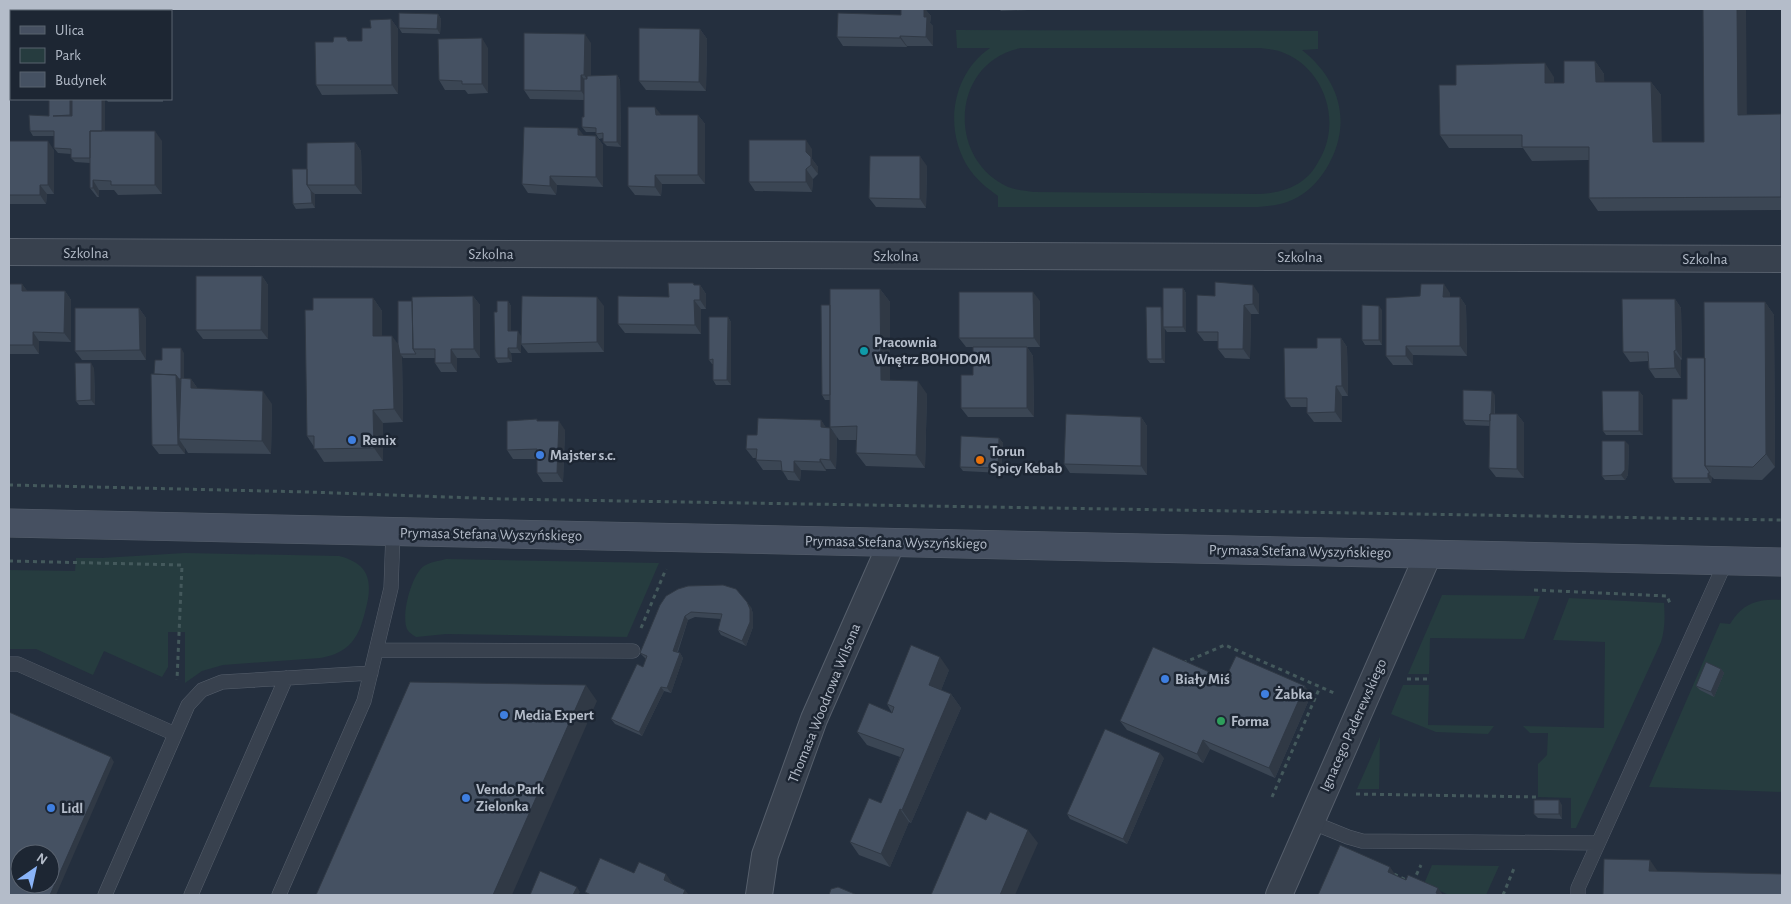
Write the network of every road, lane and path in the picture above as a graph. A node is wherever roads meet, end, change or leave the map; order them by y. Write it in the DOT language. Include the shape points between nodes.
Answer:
graph roads {
  1 [pos="9,252"];
  2 [pos="1782,259"];
  3 [pos="9,485"];
  4 [pos="1782,520"];
  5 [pos="9,523"];
  6 [pos="392,532"];
  7 [pos="892,542"];
  8 [pos="1428,555"];
  9 [pos="9,561"];
  10 [pos="1726,561"];
  11 [pos="1782,562"];
  12 [pos="669,564"];
  13 [pos="1528,590"];
  14 [pos="1671,606"];
  15 [pos="376,650"];
  16 [pos="632,651"];
  17 [pos="1259,660"];
  18 [pos="9,664"];
  19 [pos="1181,664"];
  20 [pos="1257,665"];
  21 [pos="371,673"];
  22 [pos="286,678"];
  23 [pos="1400,679"];
  24 [pos="1429,679"];
  25 [pos="1320,687"];
  26 [pos="1362,705"];
  27 [pos="158,727"];
  28 [pos="175,734"];
  29 [pos="1350,794"];
  30 [pos="1272,797"];
  31 [pos="1538,797"];
  32 [pos="1311,822"];
  33 [pos="1598,843"];
  34 [pos="1388,872"];
  35 [pos="1420,886"];
  36 [pos="105,895"];
  37 [pos="191,895"];
  38 [pos="279,895"];
  39 [pos="760,895"];
  40 [pos="1279,895"];
  41 [pos="1578,895"];
  1 -- 2 [label="street, Szkolna"];
  3 -- 4 [label="path" via="502,499"];
  5 -- 6 [label="main road, Prymasa Stefana Wyszyńskiego"];
  6 -- 7 [label="main road, Prymasa Stefana Wyszyńskiego"];
  6 -- 15 [label="lane" via="391,588"];
  7 -- 8 [label="main road, Prymasa Stefana Wyszyńskiego"];
  7 -- 39 [label="street, Thomasa Woodrowa Wilsona" via="814,719 765,855"];
  8 -- 10 [label="main road, Prymasa Stefana Wyszyńskiego"];
  8 -- 26 [label="street, Ignacego Paderewskiego"];
  9 -- 27 [label="path" via="182,565 176,685"];
  10 -- 11 [label="main road, Prymasa Stefana Wyszyńskiego"];
  10 -- 33 [label="lane"];
  12 -- 16 [label="path"];
  13 -- 14 [label="path" via="1667,596"];
  15 -- 16 [label="lane"];
  15 -- 21 [label="lane"];
  17 -- 19 [label="path" via="1225,646"];
  17 -- 20 [label="path"];
  17 -- 25 [label="path"];
  18 -- 27 [label="lane" via="18,664"];
  21 -- 22 [label="lane"];
  21 -- 38 [label="lane" via="364,701"];
  22 -- 28 [label="lane" via="222,682 202,690 188,705"];
  22 -- 37 [label="lane"];
  23 -- 24 [label="path"];
  25 -- 26 [label="path"];
  25 -- 30 [label="path"];
  26 -- 32 [label="street, Ignacego Paderewskiego"];
  27 -- 28 [label="lane"];
  28 -- 36 [label="lane"];
  29 -- 31 [label="path"];
  32 -- 33 [label="lane" via="1362,841"];
  32 -- 40 [label="street, Ignacego Paderewskiego"];
  33 -- 41 [label="lane" via="1578,888"];
  34 -- 35 [label="path"];
}
